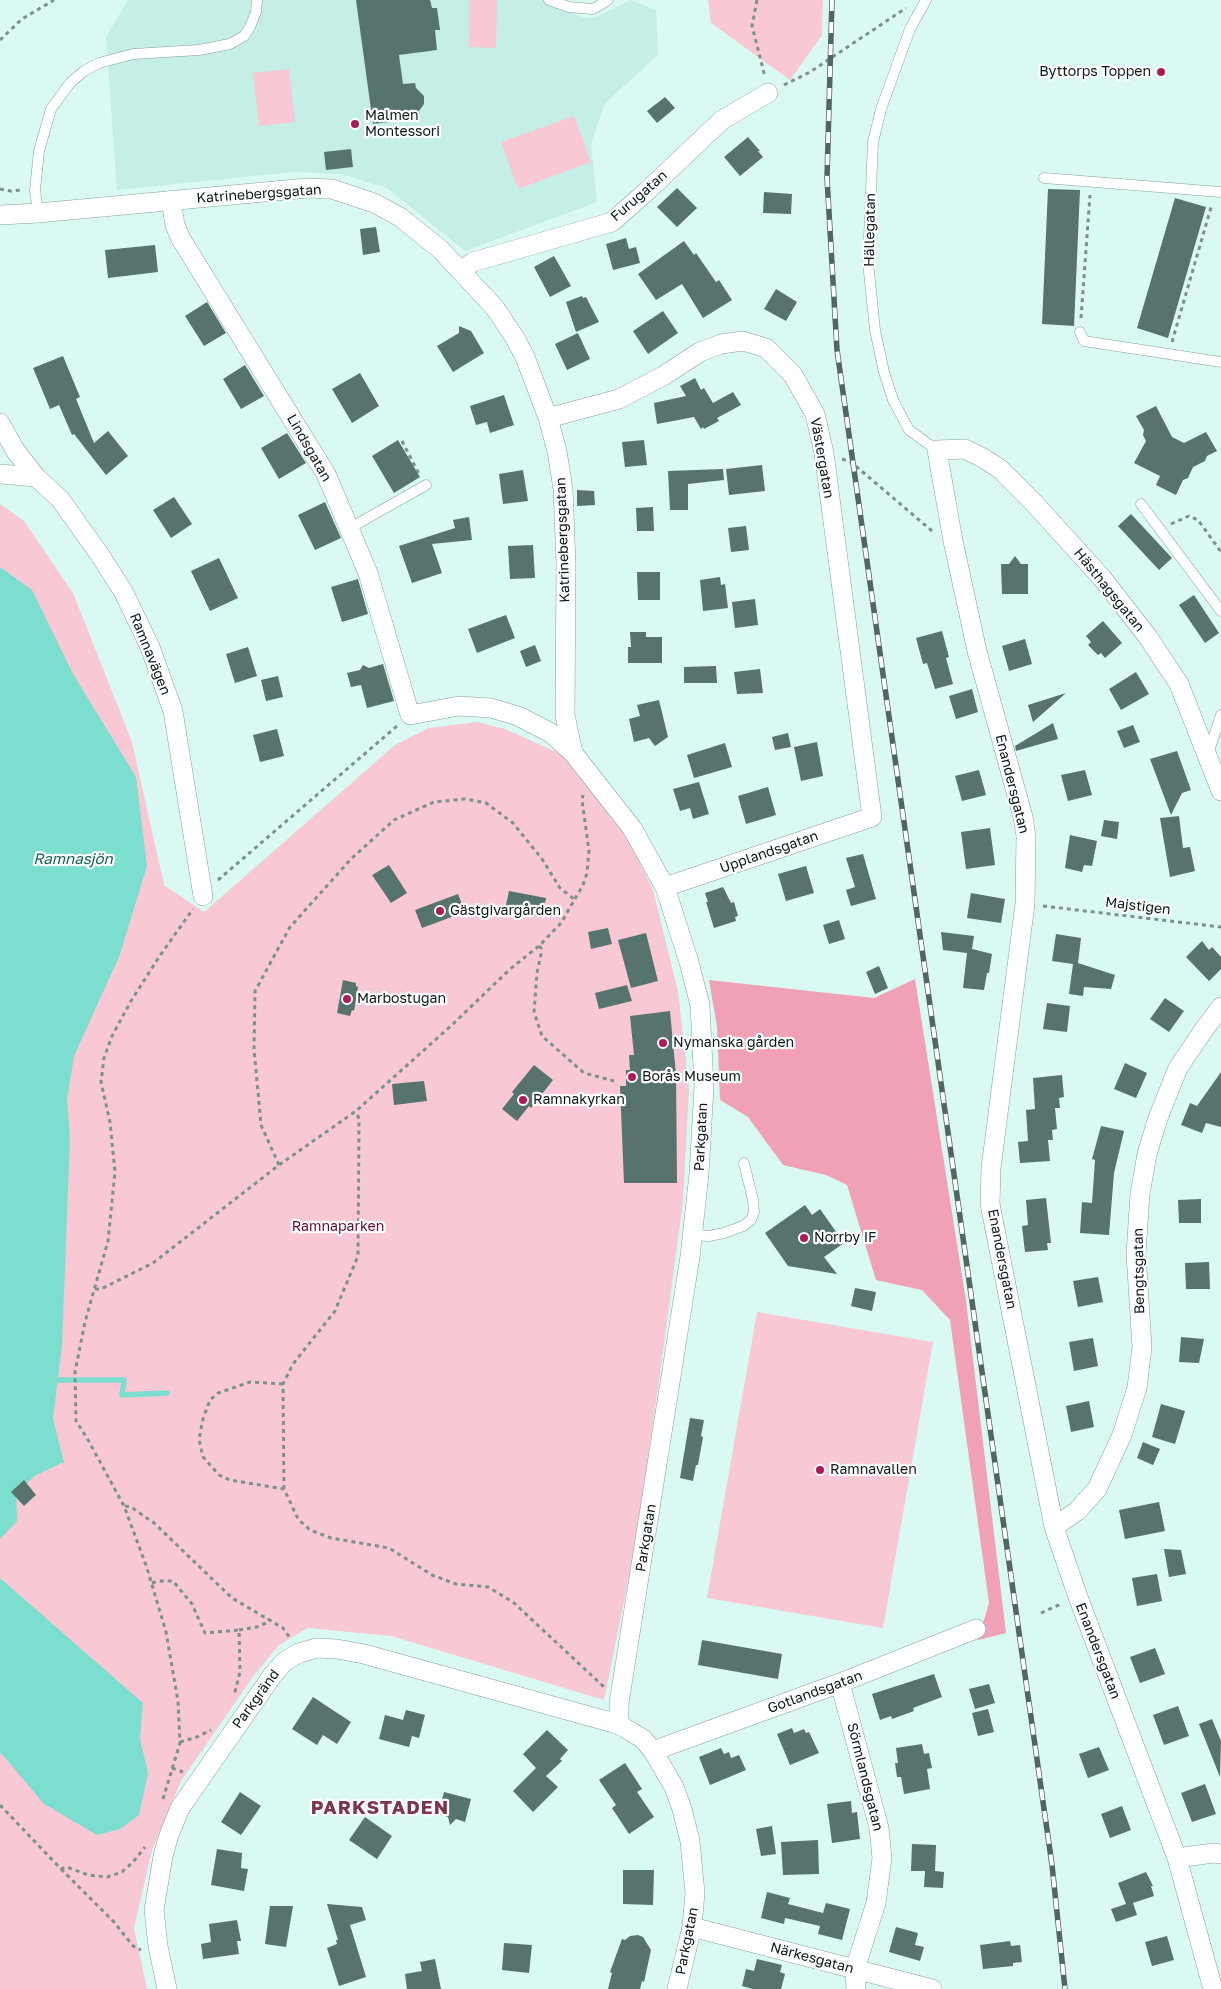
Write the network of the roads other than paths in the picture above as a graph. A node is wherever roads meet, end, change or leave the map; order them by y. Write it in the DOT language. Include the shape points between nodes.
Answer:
graph roads {
  1 [pos="257,0"];
  2 [pos="549,0"];
  3 [pos="608,0"];
  4 [pos="926,0"];
  5 [pos="768,93"];
  6 [pos="1044,178"];
  7 [pos="1218,192"];
  8 [pos="171,200"];
  9 [pos="38,213"];
  10 [pos="0,215"];
  11 [pos="461,271"];
  12 [pos="1080,332"];
  13 [pos="1221,362"];
  14 [pos="548,418"];
  15 [pos="0,423"];
  16 [pos="936,450"];
  17 [pos="0,474"];
  18 [pos="36,477"];
  19 [pos="426,485"];
  20 [pos="1141,504"];
  21 [pos="350,528"];
  22 [pos="1221,611"];
  23 [pos="410,715"];
  24 [pos="1221,715"];
  25 [pos="573,753"];
  26 [pos="1208,755"];
  27 [pos="1221,791"];
  28 [pos="872,817"];
  29 [pos="665,887"];
  30 [pos="203,896"];
  31 [pos="1221,1007"];
  32 [pos="744,1163"];
  33 [pos="692,1235"];
  34 [pos="1054,1527"];
  35 [pos="976,1629"];
  36 [pos="840,1683"];
  37 [pos="619,1725"];
  38 [pos="653,1751"];
  39 [pos="1221,1854"];
  40 [pos="1177,1858"];
  41 [pos="692,1927"];
  42 [pos="855,1970"];
  43 [pos="168,1989"];
  44 [pos="677,1989"];
  45 [pos="856,1989"];
  46 [pos="932,1989"];
  47 [pos="1213,1989"];
  1 -- 9 [label="lane" via="250,27 244,36 230,44 199,50 133,54 99,64 70,83 51,109 39,151 35,190"];
  2 -- 3 [label="lane" via="593,9"];
  4 -- 16 [label="lane, Hällegatan" via="910,29 873,142 868,262 875,330 893,400 910,430"];
  5 -- 11 [label="street, Furugatan" via="722,120 612,222 472,262"];
  6 -- 7 [label="lane"];
  8 -- 9 [label="street, Katrinebergsgatan"];
  8 -- 11 [label="street, Katrinebergsgatan" via="307,188 332,189 374,203 400,217 440,249"];
  8 -- 21 [label="street, Lindsgatan" via="181,239 326,474"];
  9 -- 10 [label="street, Katrinebergsgatan"];
  11 -- 14 [label="street, Katrinebergsgatan" via="515,338"];
  12 -- 13 [label="lane" via="1084,341"];
  14 -- 25 [label="street, Katrinebergsgatan" via="563,489 565,715"];
  14 -- 28 [label="street, Västergatan" via="619,399 700,352 720,344 744,341 766,348 793,375 816,414 824,453"];
  15 -- 18 [label="street, Ramnavägen"];
  16 -- 26 [label="street, Hästhagsgatan" via="965,449 1000,469 1102,578 1148,637 1179,684"];
  16 -- 34 [label="street, Enandersgatan" via="977,651 1026,836 1025,904 992,1158 990,1204"];
  17 -- 18 [label="street"];
  18 -- 30 [label="street, Ramnavägen" via="60,499 100,555 124,593 150,647 173,711"];
  19 -- 21 [label="lane"];
  20 -- 22 [label="lane"];
  21 -- 23 [label="street, Lindsgatan" via="371,582"];
  23 -- 25 [label="street, Parkgatan" via="459,706 491,708 518,716 551,733"];
  24 -- 26 [label="lane"];
  25 -- 29 [label="street, Parkgatan" via="632,828"];
  26 -- 27 [label="street, Hästhagsgatan"];
  28 -- 29 [label="street, Upplandsgatan"];
  29 -- 33 [label="street, Parkgatan" via="700,1005 704,1087"];
  31 -- 34 [label="street, Bengtsgatan" via="1178,1068 1147,1154 1140,1194 1136,1254 1142,1347 1137,1388 1122,1434 1097,1490 1077,1511"];
  32 -- 33 [label="lane" via="753,1200 754,1212 750,1220 744,1226 724,1233"];
  33 -- 37 [label="street, Parkgatan" via="621,1694"];
  34 -- 40 [label="street, Enandersgatan"];
  35 -- 36 [label="street, Gotlandsgatan"];
  36 -- 38 [label="street, Gotlandsgatan"];
  36 -- 42 [label="street, Sörmlandsgatan" via="879,1828 882,1858 876,1903"];
  37 -- 38 [label="street, Parkgränd" via="642,1739"];
  37 -- 43 [label="street, Parkgränd" via="364,1654 316,1648 299,1653 284,1662 272,1676 180,1808 169,1835 154,1910"];
  38 -- 41 [label="street, Parkgatan" via="674,1787 690,1841 695,1893"];
  39 -- 40 [label="street"];
  40 -- 47 [label="street, Enandersgatan"];
  41 -- 42 [label="street, Närkesgatan"];
  41 -- 44 [label="street, Parkgatan"];
  42 -- 45 [label="street, Sörmlandsgatan"];
  42 -- 46 [label="street, Närkesgatan"];
}
